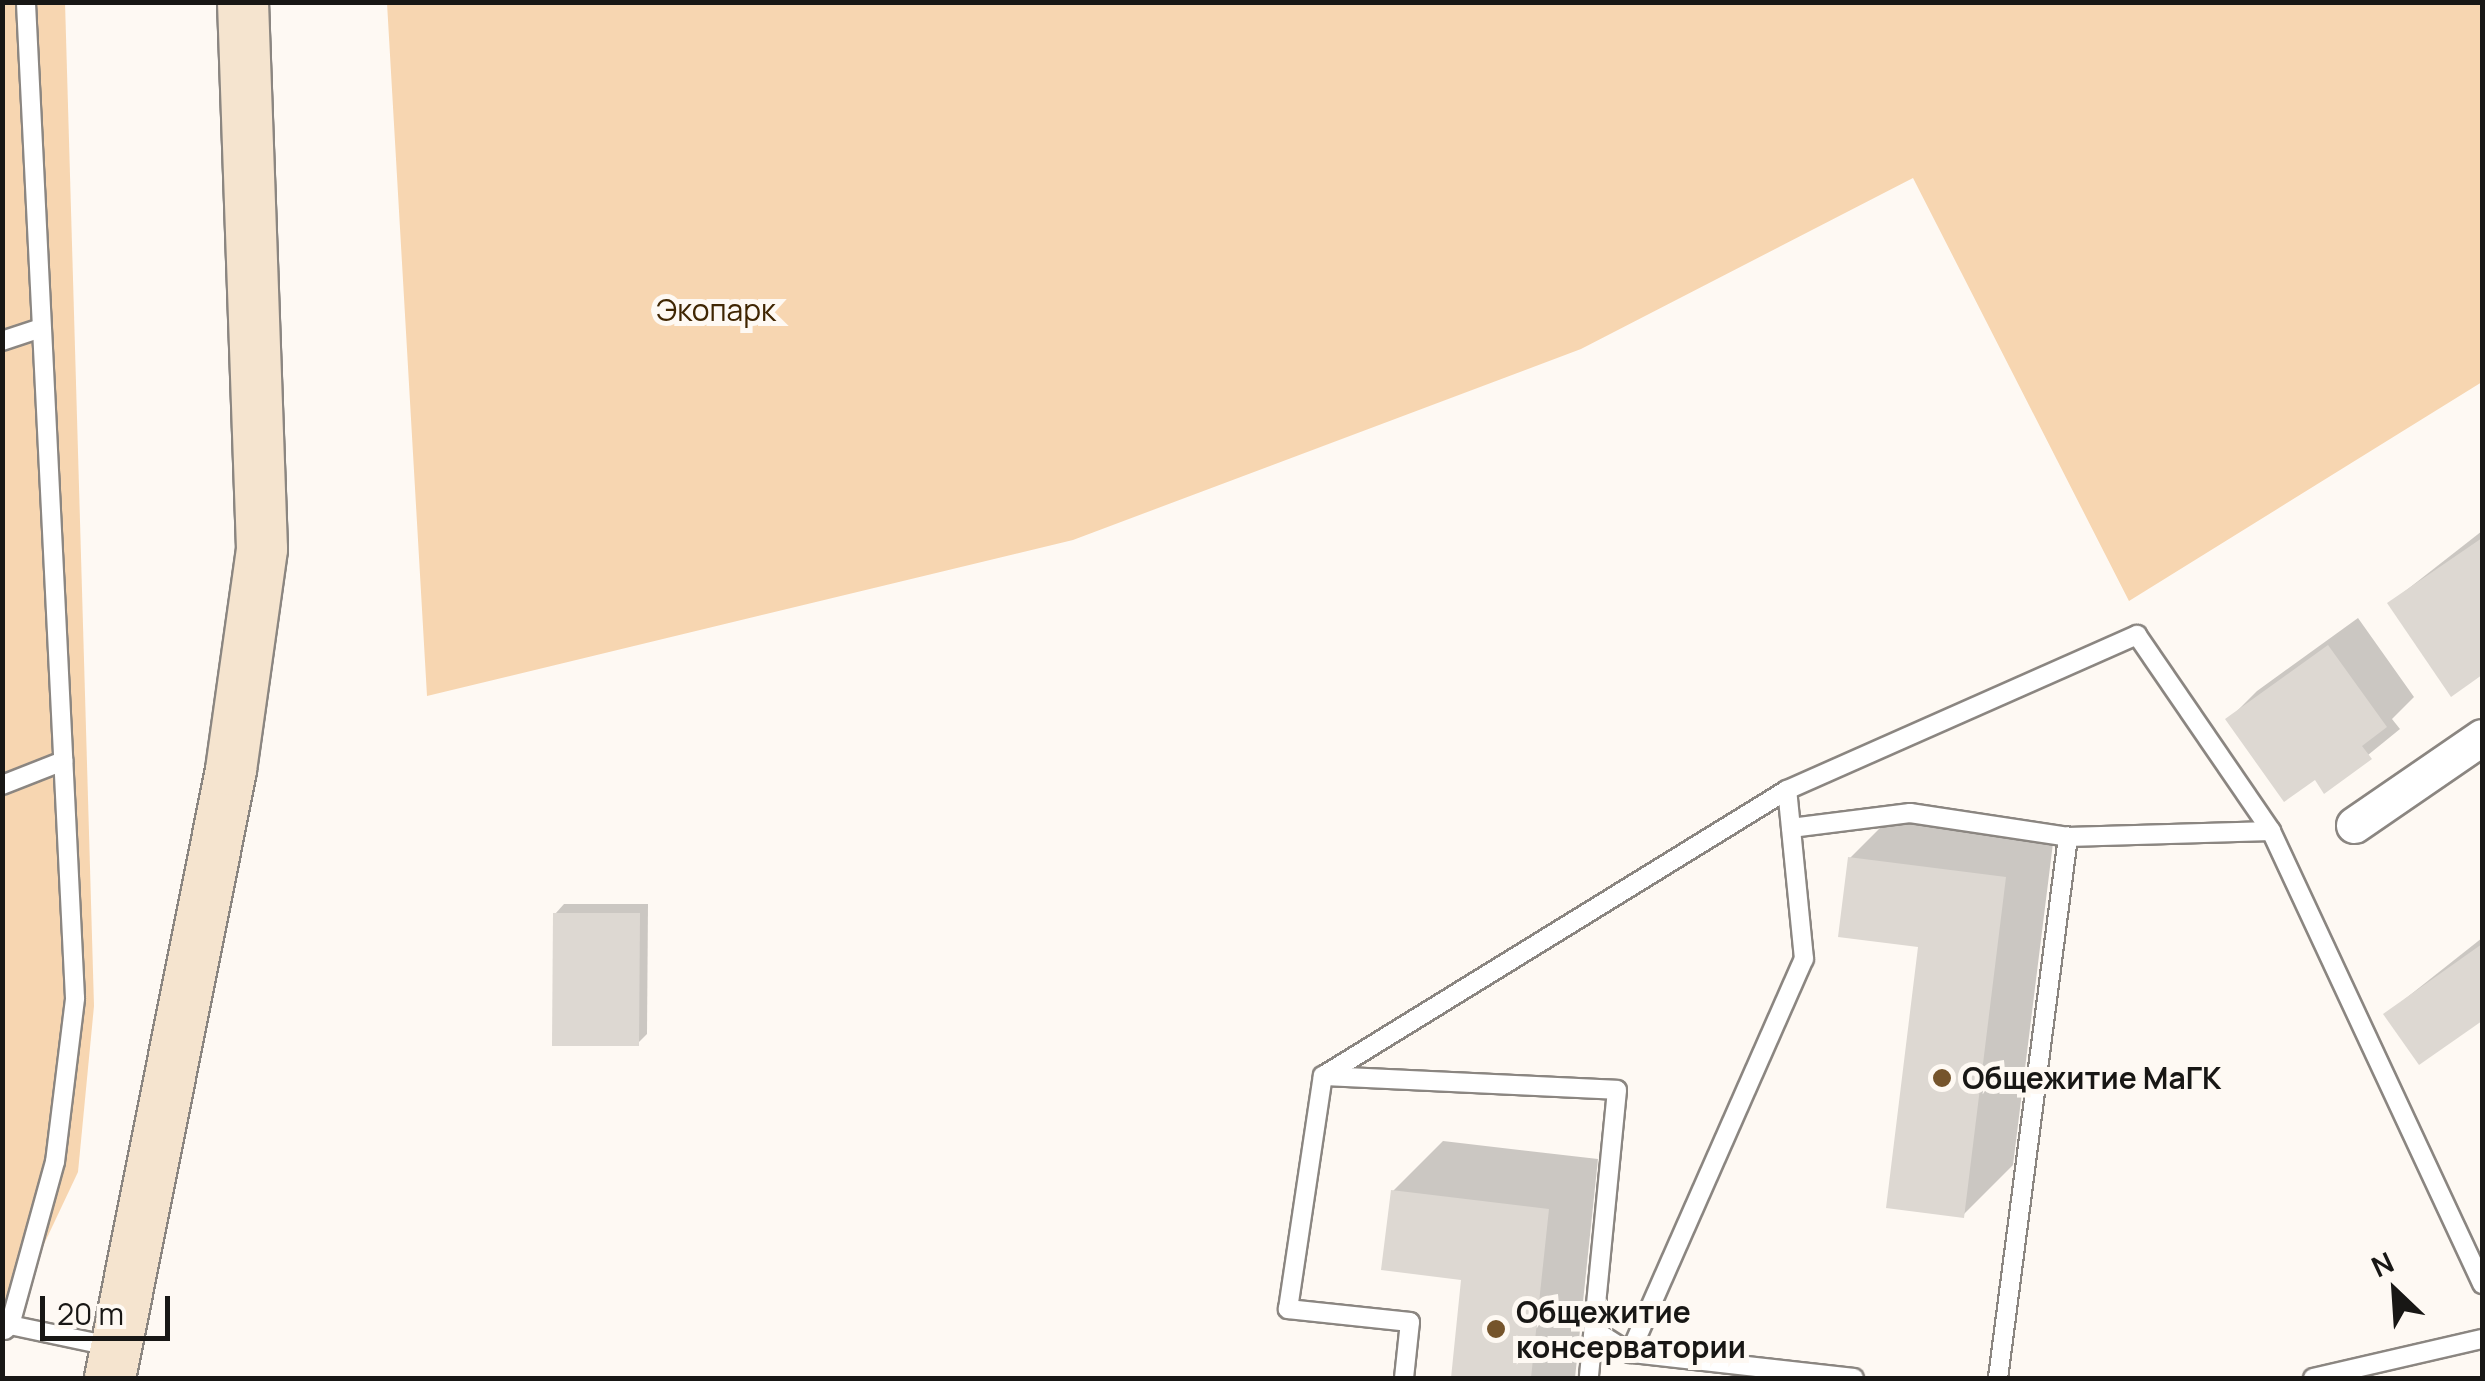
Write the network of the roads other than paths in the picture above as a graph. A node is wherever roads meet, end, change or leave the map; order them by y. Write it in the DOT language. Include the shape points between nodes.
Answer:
graph roads {
  1 [pos="26,2"];
  2 [pos="243,2"];
  3 [pos="41,328"];
  4 [pos="2,341"];
  5 [pos="2482,738"];
  6 [pos="62,761"];
  7 [pos="2,785"];
  8 [pos="1787,790"];
  9 [pos="2354,825"];
  10 [pos="1791,828"];
  11 [pos="2270,831"];
  12 [pos="2068,836"];
  13 [pos="1323,1076"];
  14 [pos="2482,1284"];
  15 [pos="6,1328"];
  16 [pos="1594,1330"];
  17 [pos="2482,1339"];
  18 [pos="1630,1353"];
  19 [pos="112,1363"];
  20 [pos="1404,1378"];
  21 [pos="1589,1378"];
  22 [pos="1854,1378"];
  23 [pos="1998,1378"];
  24 [pos="2313,1378"];
  1 -- 3 [label="lane"];
  2 -- 19 [label="main road" via="262,549 232,770"];
  3 -- 4 [label="lane"];
  3 -- 6 [label="lane"];
  5 -- 9 [label="street"];
  6 -- 7 [label="lane"];
  6 -- 15 [label="lane" via="74,998 55,1162"];
  8 -- 10 [label="lane"];
  8 -- 11 [label="lane" via="2137,636"];
  8 -- 13 [label="lane"];
  10 -- 12 [label="lane" via="1910,812"];
  10 -- 18 [label="lane" via="1804,959"];
  11 -- 12 [label="lane"];
  11 -- 14 [label="lane"];
  12 -- 23 [label="lane"];
  13 -- 16 [label="lane" via="1617,1090"];
  13 -- 20 [label="lane" via="1288,1309 1410,1322"];
  15 -- 19 [label="lane"];
  16 -- 18 [label="lane"];
  16 -- 21 [label="lane"];
  17 -- 24 [label="lane"];
  18 -- 22 [label="lane"];
}
